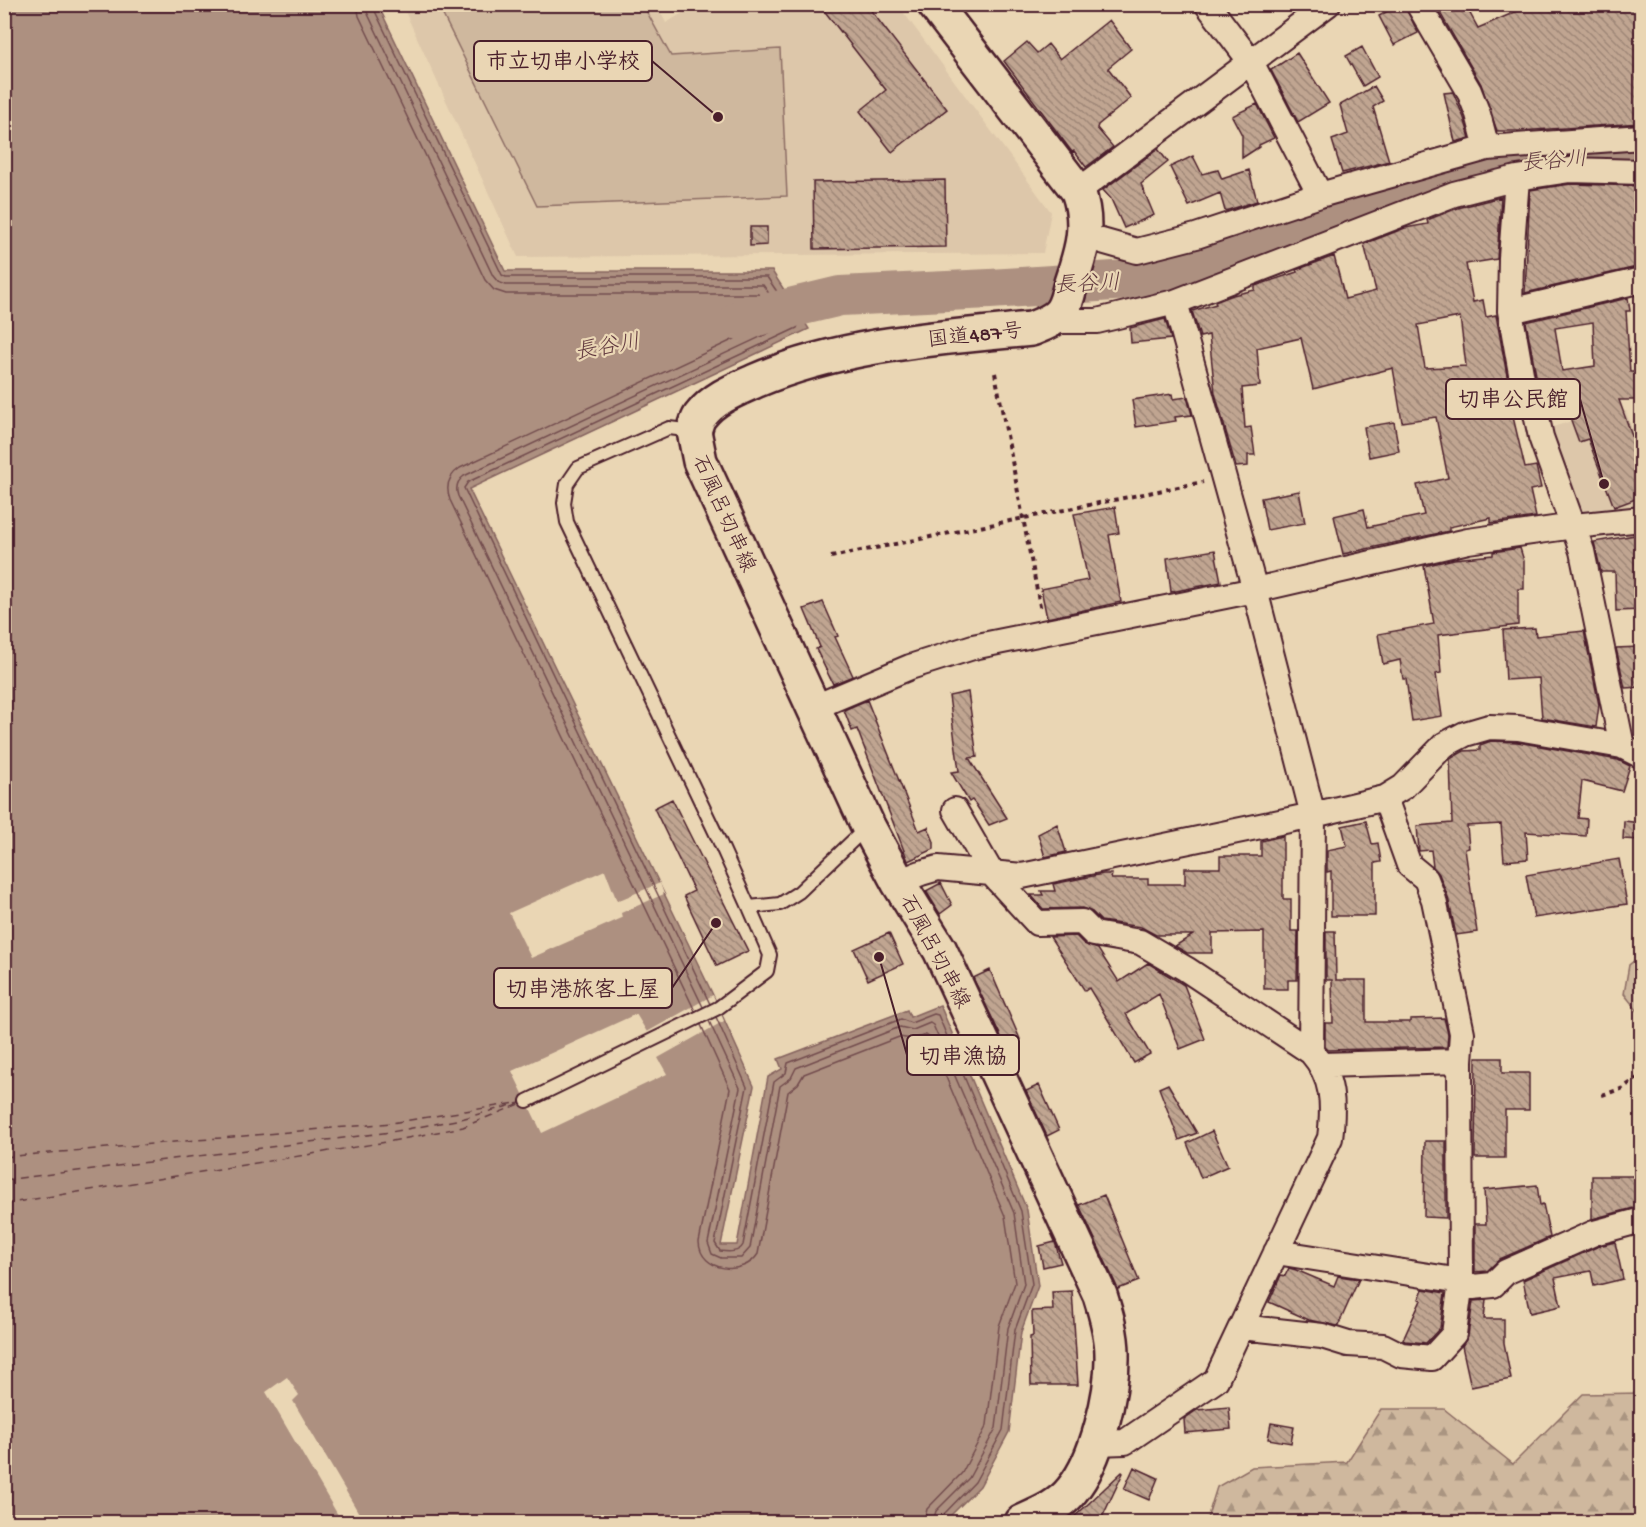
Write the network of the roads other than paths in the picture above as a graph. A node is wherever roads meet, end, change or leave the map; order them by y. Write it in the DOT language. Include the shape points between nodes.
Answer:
graph roads {
  1 [pos="934,4"];
  2 [pos="1207,4"];
  3 [pos="1328,4"];
  4 [pos="1418,4"];
  5 [pos="1251,62"];
  6 [pos="1641,138"];
  7 [pos="1487,148"];
  8 [pos="1641,172"];
  9 [pos="1517,178"];
  10 [pos="1078,191"];
  11 [pos="1320,195"];
  12 [pos="1082,246"];
  13 [pos="1641,280"];
  14 [pos="1175,302"];
  15 [pos="1510,311"];
  16 [pos="1056,316"];
  17 [pos="694,431"];
  18 [pos="1641,519"];
  19 [pos="1574,526"];
  20 [pos="1255,590"];
  21 [pos="814,707"];
  22 [pos="1632,751"];
  23 [pos="1385,798"];
  24 [pos="955,810"];
  25 [pos="1313,815"];
  26 [pos="868,826"];
  27 [pos="992,874"];
  28 [pos="898,882"];
  29 [pos="749,907"];
  30 [pos="1316,1059"];
  31 [pos="1460,1061"];
  32 [pos="526,1101"];
  33 [pos="1641,1220"];
  34 [pos="1276,1252"];
  35 [pos="1461,1281"];
  36 [pos="1241,1327"];
  37 [pos="1096,1443"];
  38 [pos="1024,1522"];
  1 -- 10 [label="main road"];
  2 -- 5 [label="street"];
  3 -- 5 [label="street"];
  4 -- 7 [label="street" via="1469,91"];
  5 -- 10 [label="street"];
  5 -- 11 [label="street"];
  6 -- 7 [label="street"];
  7 -- 11 [label="street"];
  8 -- 9 [label="street" via="1570,170"];
  9 -- 14 [label="street" via="1454,194"];
  9 -- 15 [label="street"];
  10 -- 12 [label="main road" via="1084,208"];
  11 -- 12 [label="street" via="1137,251"];
  12 -- 16 [label="main road"];
  13 -- 15 [label="street"];
  14 -- 16 [label="street" via="1097,321"];
  14 -- 20 [label="street"];
  15 -- 19 [label="street" via="1522,379"];
  16 -- 17 [label="main road, 国道487号" via="1031,329 892,343 780,371 713,402 699,416"];
  17 -- 21 [label="main road, 石風呂切串線" via="700,461"];
  17 -- 29 [label="lane" via="669,428 578,468 567,484 564,503 567,522"];
  18 -- 19 [label="street"];
  19 -- 20 [label="street" via="1468,541"];
  19 -- 22 [label="street"];
  20 -- 21 [label="street" via="973,647 910,667"];
  20 -- 25 [label="street"];
  21 -- 26 [label="main road, 石風呂切串線"];
  22 -- 23 [label="street" via="1518,728 1489,728 1444,745 1403,787"];
  23 -- 25 [label="street"];
  23 -- 31 [label="street" via="1409,865 1426,879 1434,900 1462,1033"];
  24 -- 27 [label="street"];
  25 -- 27 [label="street" via="1022,876"];
  25 -- 30 [label="street"];
  26 -- 28 [label="main road, 石風呂切串線"];
  26 -- 29 [label="lane" via="799,892 780,904"];
  27 -- 28 [label="street" via="938,868"];
  27 -- 30 [label="street" via="1037,923 1082,922 1094,934 1140,942"];
  28 -- 37 [label="main road, 石風呂切串線" via="940,950 1101,1295 1113,1354 1110,1386"];
  29 -- 32 [label="lane" via="770,955 766,971 718,1008"];
  30 -- 31 [label="street"];
  30 -- 34 [label="street" via="1330,1087 1330,1138"];
  31 -- 35 [label="street"];
  33 -- 35 [label="street" via="1594,1233 1506,1272 1492,1285 1473,1287"];
  34 -- 35 [label="street"];
  34 -- 36 [label="street"];
  35 -- 36 [label="street" via="1454,1334 1432,1358 1401,1355 1383,1346 1348,1344 1323,1336"];
  36 -- 37 [label="street" via="1216,1380 1125,1442"];
  37 -- 38 [label="main road, 石風呂切串線" via="1085,1472 1072,1491 1054,1507"];
}
